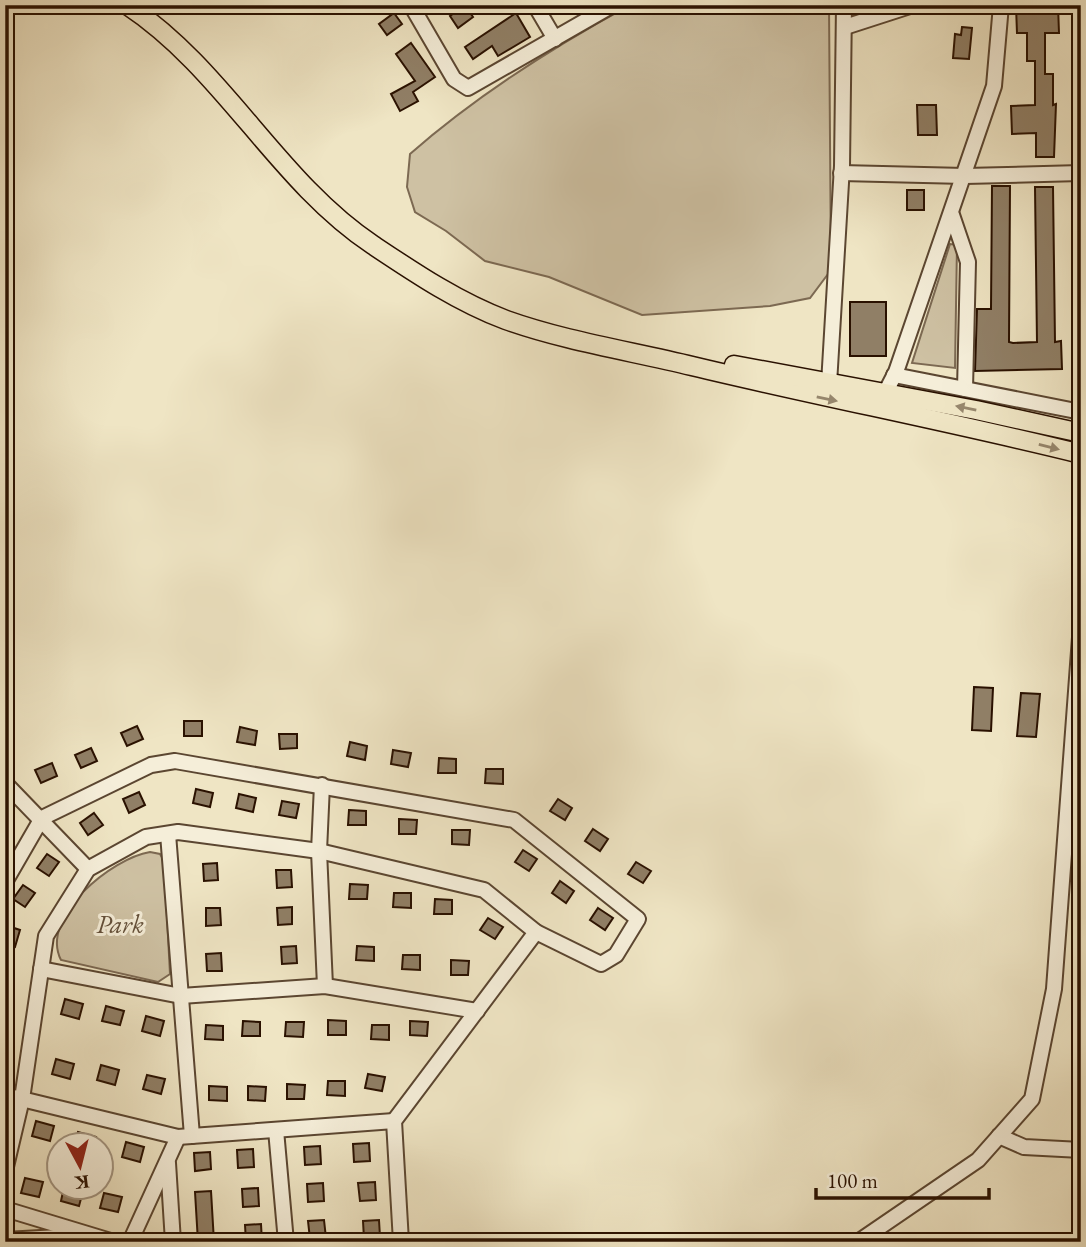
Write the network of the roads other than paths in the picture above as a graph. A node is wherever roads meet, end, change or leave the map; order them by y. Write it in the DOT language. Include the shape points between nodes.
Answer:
graph roads {
  1 [pos="127,5"];
  2 [pos="141,5"];
  3 [pos="411,5"];
  4 [pos="536,5"];
  5 [pos="613,5"];
  6 [pos="844,5"];
  7 [pos="913,5"];
  8 [pos="1001,5"];
  9 [pos="1080,5"];
  10 [pos="845,27"];
  11 [pos="555,39"];
  12 [pos="841,173"];
  13 [pos="1080,173"];
  14 [pos="965,176"];
  15 [pos="1081,207"];
  16 [pos="952,215"];
  17 [pos="894,376"];
  18 [pos="829,384"];
  19 [pos="965,389"];
  20 [pos="881,401"];
  21 [pos="1081,412"];
  22 [pos="1081,433"];
  23 [pos="1081,454"];
  24 [pos="1081,624"];
  25 [pos="1078,687"];
  26 [pos="5,783"];
  27 [pos="322,785"];
  28 [pos="1074,795"];
  29 [pos="42,818"];
  30 [pos="168,834"];
  31 [pos="319,851"];
  32 [pos="88,869"];
  33 [pos="5,882"];
  34 [pos="536,932"];
  35 [pos="41,969"];
  36 [pos="325,986"];
  37 [pos="181,996"];
  38 [pos="477,1011"];
  39 [pos="5,1096"];
  40 [pos="22,1100"];
  41 [pos="394,1121"];
  42 [pos="276,1130"];
  43 [pos="185,1136"];
  44 [pos="999,1136"];
  45 [pos="1081,1150"];
  46 [pos="167,1160"];
  47 [pos="5,1171"];
  48 [pos="5,1209"];
  49 [pos="88,1235"];
  50 [pos="5,1240"];
  51 [pos="114,1242"];
  52 [pos="130,1242"];
  53 [pos="173,1242"];
  54 [pos="286,1242"];
  55 [pos="401,1242"];
  56 [pos="858,1242"];
  1 -- 20 [label="main road, one-way" via="182,48 346,225 443,290 494,315 542,330"];
  2 -- 18 [label="main road" via="202,58 353,220 440,280 499,309 573,331"];
  3 -- 11 [label="street" via="454,79 468,89"];
  4 -- 11 [label="street"];
  5 -- 11 [label="street"];
  6 -- 10 [label="street"];
  7 -- 10 [label="street"];
  8 -- 14 [label="street" via="994,86"];
  9 -- 13 [label="street"];
  10 -- 12 [label="street"];
  12 -- 14 [label="street"];
  12 -- 18 [label="street"];
  13 -- 14 [label="street"];
  13 -- 15 [label="street"];
  14 -- 16 [label="street"];
  16 -- 17 [label="street"];
  16 -- 19 [label="street" via="968,262"];
  17 -- 19 [label="street"];
  17 -- 20 [label="street"];
  18 -- 20 [label="main road"];
  19 -- 21 [label="street"];
  22 -- 20 [label="main road, one-way"];
  20 -- 23 [label="main road, one-way"];
  24 -- 25 [label="street"];
  25 -- 28 [label="street"];
  26 -- 29 [label="street"];
  27 -- 29 [label="street" via="175,761 151,765"];
  27 -- 31 [label="street"];
  27 -- 34 [label="street" via="514,820 638,919 616,955 601,964"];
  28 -- 44 [label="street" via="1054,989 1032,1099"];
  29 -- 32 [label="street"];
  29 -- 33 [label="street"];
  30 -- 31 [label="street"];
  30 -- 32 [label="street" via="146,837"];
  30 -- 37 [label="street"];
  31 -- 34 [label="street" via="484,890"];
  31 -- 36 [label="street"];
  32 -- 35 [label="street" via="46,936"];
  34 -- 38 [label="street"];
  35 -- 37 [label="street"];
  35 -- 40 [label="street"];
  36 -- 37 [label="street"];
  36 -- 38 [label="street"];
  37 -- 43 [label="street"];
  38 -- 41 [label="street"];
  39 -- 40 [label="street"];
  40 -- 43 [label="street"];
  40 -- 47 [label="street"];
  41 -- 42 [label="street"];
  41 -- 55 [label="street"];
  42 -- 43 [label="street"];
  42 -- 54 [label="street"];
  43 -- 46 [label="street"];
  44 -- 45 [label="street" via="1024,1147"];
  44 -- 56 [label="street" via="978,1160"];
  46 -- 52 [label="street"];
  46 -- 53 [label="street"];
  48 -- 49 [label="street"];
  49 -- 50 [label="street"];
  49 -- 51 [label="street"];
}
